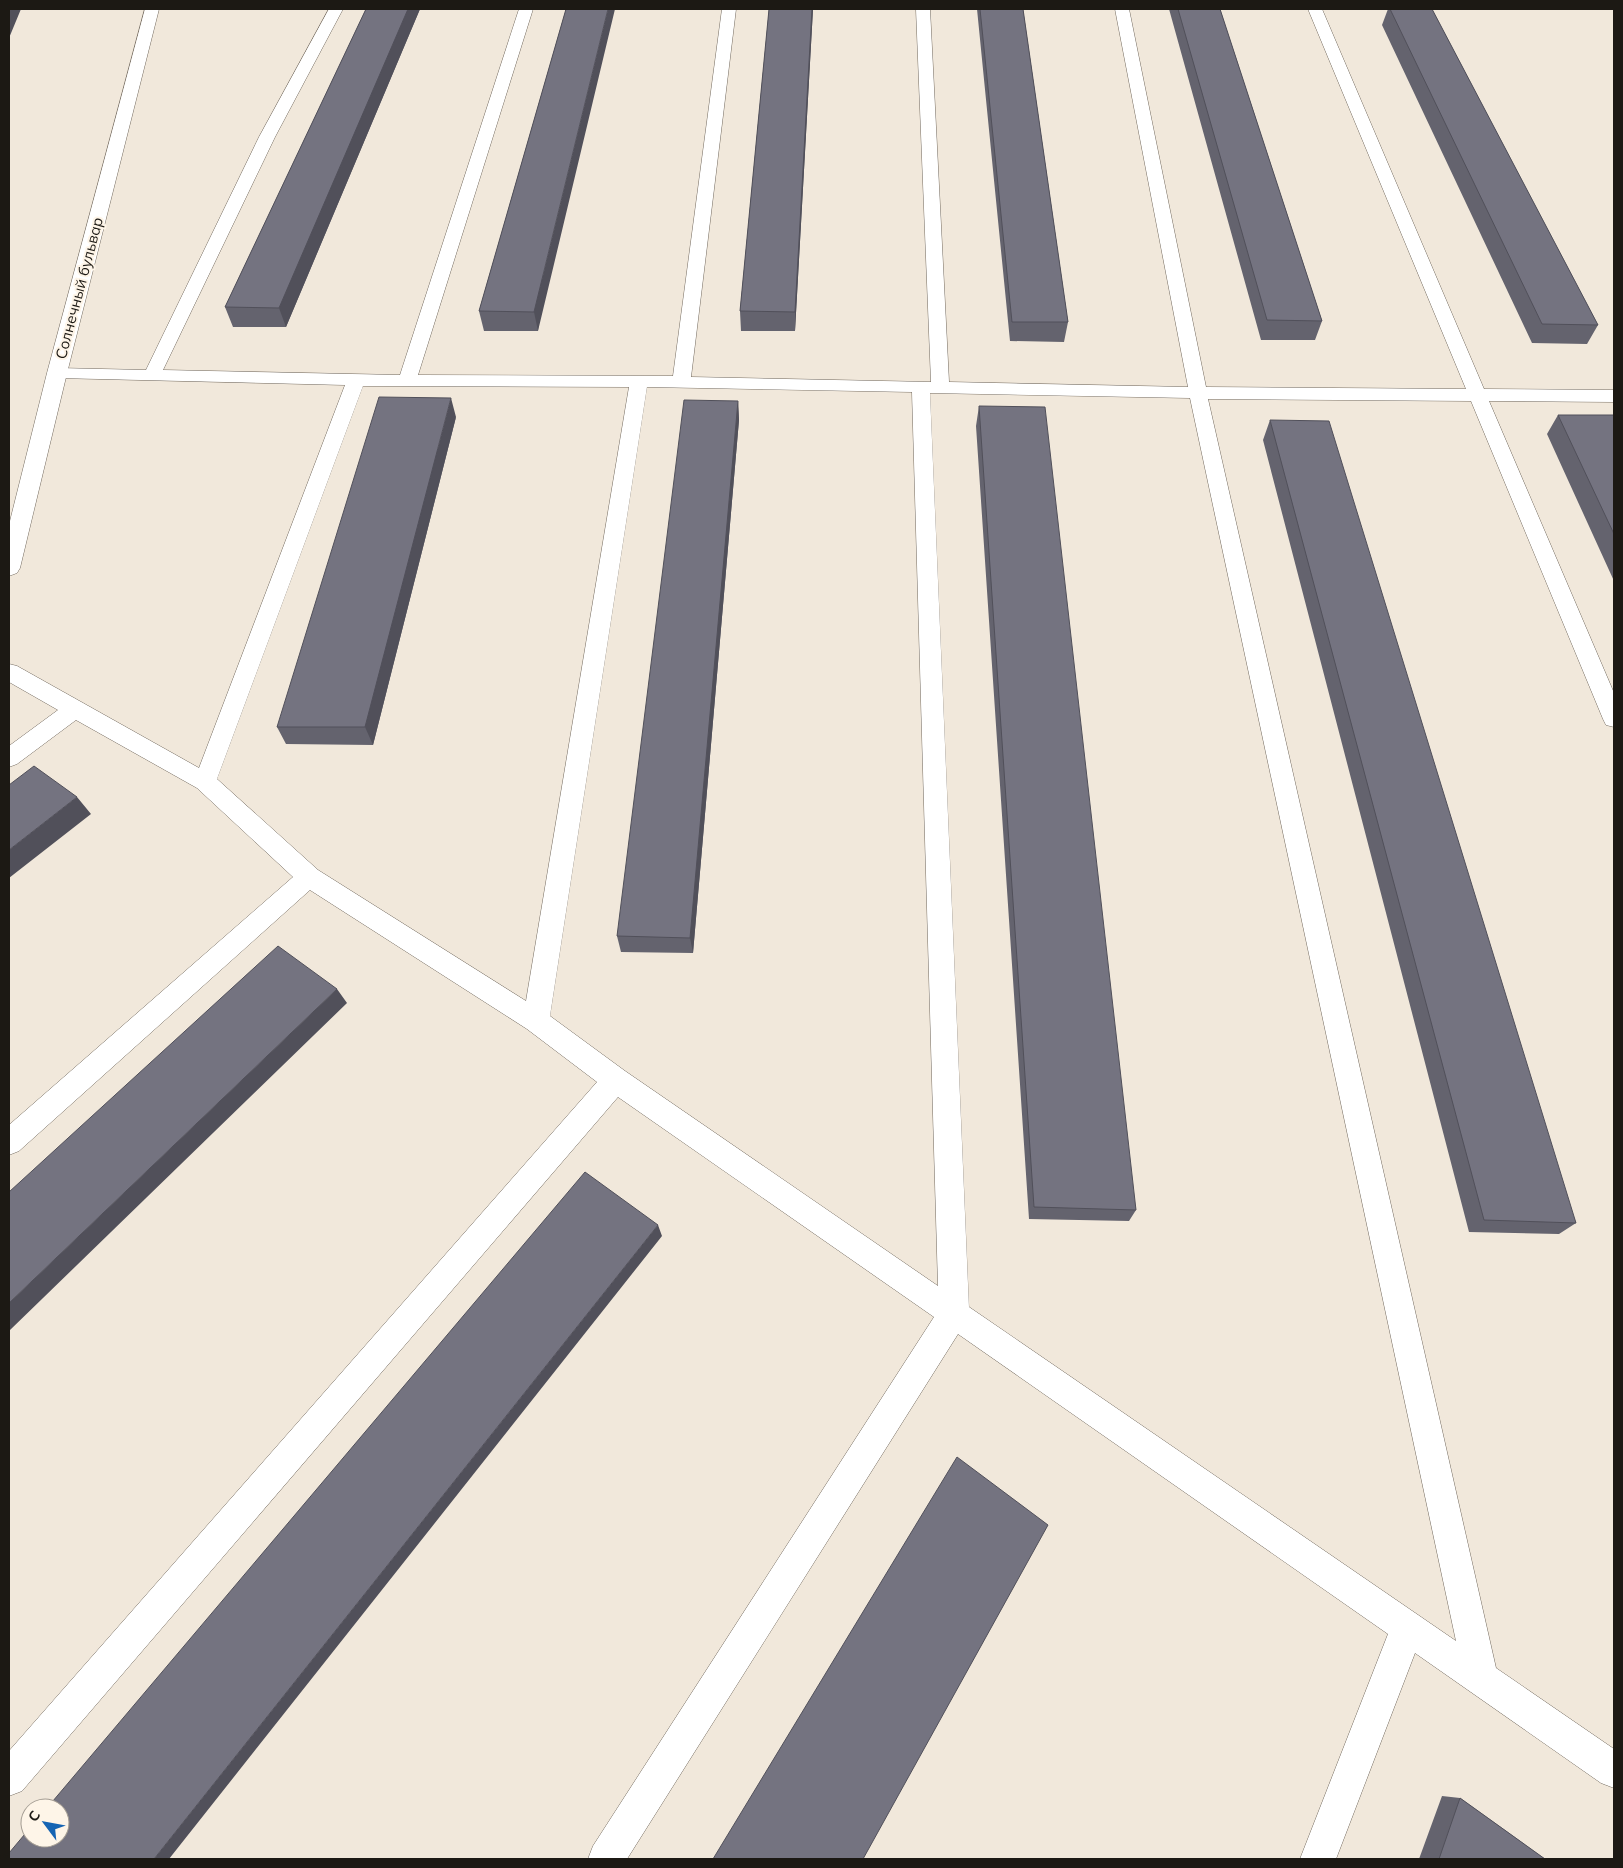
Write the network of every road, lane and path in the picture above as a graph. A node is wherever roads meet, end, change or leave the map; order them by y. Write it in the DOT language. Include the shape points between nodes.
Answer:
graph roads {
  1 [pos="152,9"];
  2 [pos="336,9"];
  3 [pos="526,9"];
  4 [pos="729,9"];
  5 [pos="923,9"];
  6 [pos="1122,9"];
  7 [pos="1316,9"];
  8 [pos="57,373"];
  9 [pos="152,375"];
  10 [pos="408,379"];
  11 [pos="356,380"];
  12 [pos="639,381"];
  13 [pos="680,383"];
  14 [pos="931,388"];
  15 [pos="1198,393"];
  16 [pos="1478,395"];
  17 [pos="1614,396"];
  18 [pos="9,568"];
  19 [pos="9,672"];
  20 [pos="75,709"];
  21 [pos="1614,719"];
  22 [pos="9,758"];
  23 [pos="205,782"];
  24 [pos="309,877"];
  25 [pos="536,1021"];
  26 [pos="616,1080"];
  27 [pos="9,1142"];
  28 [pos="954,1313"];
  29 [pos="1408,1627"];
  30 [pos="1481,1677"];
  31 [pos="1614,1770"];
  32 [pos="9,1778"];
  33 [pos="606,1859"];
  34 [pos="1318,1859"];
  1 -- 8 [label="street, Солнечный бульвар"];
  2 -- 9 [label="lane" via="267,137"];
  3 -- 10 [label="lane"];
  4 -- 13 [label="lane"];
  5 -- 14 [label="lane"];
  6 -- 15 [label="lane"];
  7 -- 16 [label="lane"];
  8 -- 9 [label="lane"];
  8 -- 18 [label="street, Солнечный бульвар"];
  9 -- 11 [label="lane"];
  10 -- 11 [label="lane"];
  10 -- 12 [label="lane"];
  11 -- 23 [label="lane"];
  12 -- 13 [label="lane"];
  12 -- 25 [label="lane"];
  13 -- 14 [label="lane"];
  14 -- 15 [label="lane"];
  14 -- 28 [label="lane"];
  15 -- 16 [label="lane"];
  15 -- 30 [label="lane"];
  16 -- 17 [label="lane"];
  16 -- 21 [label="lane"];
  19 -- 20 [label="lane"];
  20 -- 22 [label="lane"];
  20 -- 23 [label="lane"];
  23 -- 24 [label="lane"];
  24 -- 25 [label="lane"];
  24 -- 27 [label="lane"];
  25 -- 26 [label="lane"];
  26 -- 28 [label="lane"];
  26 -- 32 [label="lane"];
  28 -- 29 [label="lane"];
  28 -- 33 [label="lane"];
  29 -- 30 [label="lane"];
  29 -- 34 [label="lane"];
  30 -- 31 [label="lane"];
}
